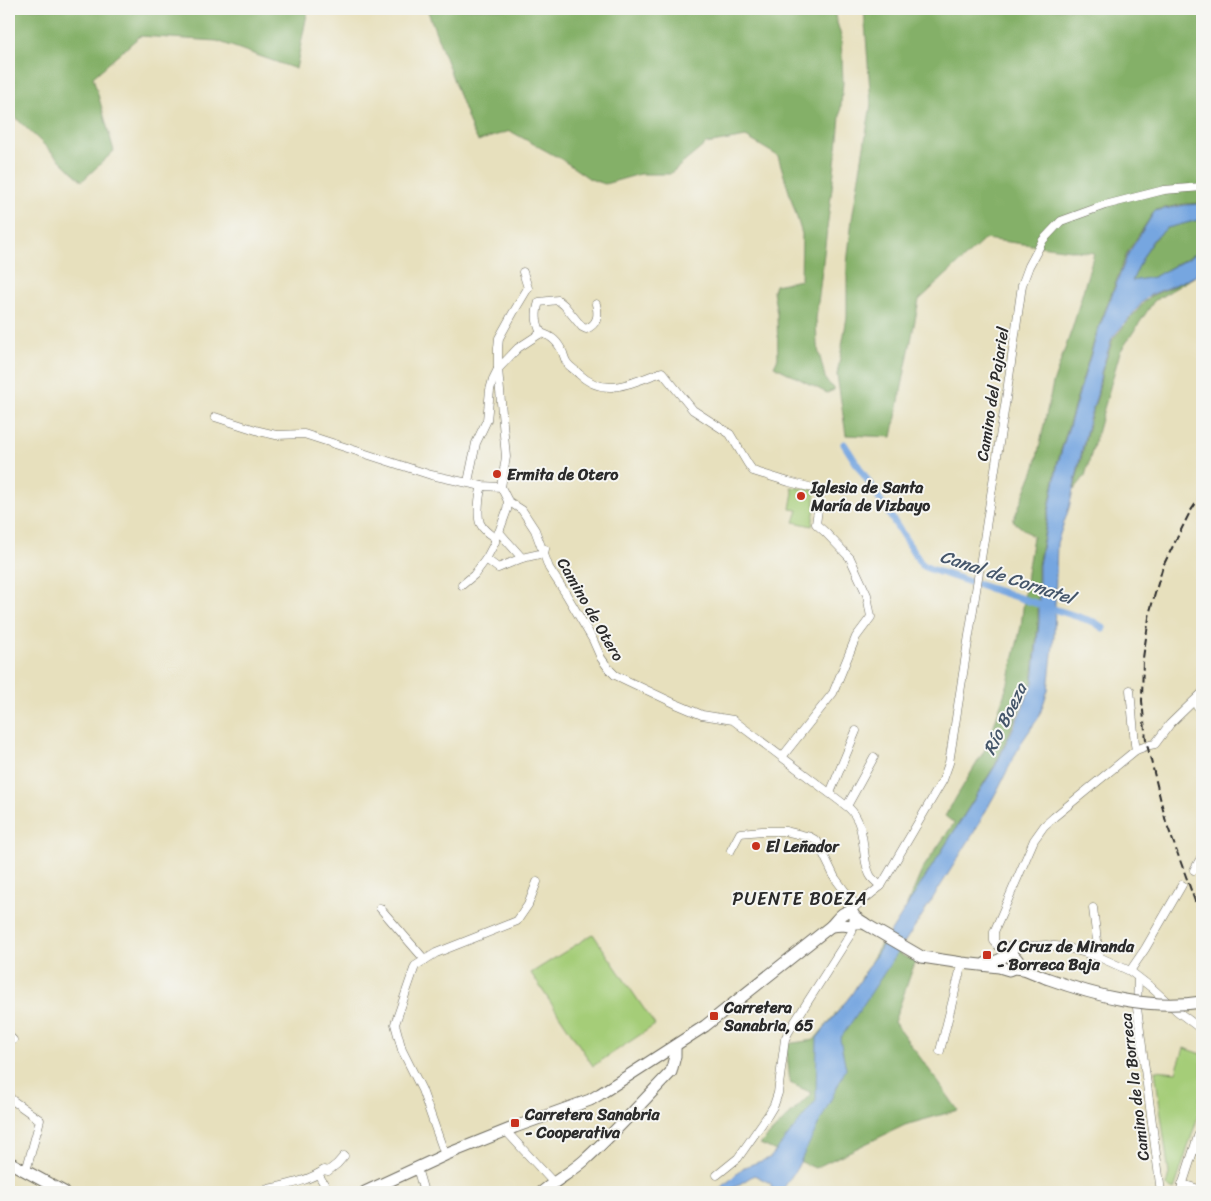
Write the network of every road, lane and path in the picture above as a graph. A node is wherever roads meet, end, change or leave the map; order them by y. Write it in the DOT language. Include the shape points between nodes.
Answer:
graph roads {
  1 [pos="1202,187"];
  2 [pos="523,272"];
  3 [pos="596,304"];
  4 [pos="541,333"];
  5 [pos="498,369"];
  6 [pos="214,417"];
  7 [pos="468,482"];
  8 [pos="482,486"];
  9 [pos="501,487"];
  10 [pos="508,501"];
  11 [pos="496,537"];
  12 [pos="545,551"];
  13 [pos="522,558"];
  14 [pos="486,559"];
  15 [pos="462,585"];
  16 [pos="1130,690"];
  17 [pos="1202,693"];
  18 [pos="1193,702"];
  19 [pos="1202,710"];
  20 [pos="856,731"];
  21 [pos="1143,748"];
  22 [pos="782,757"];
  23 [pos="874,757"];
  24 [pos="830,792"];
  25 [pos="847,806"];
  26 [pos="731,850"];
  27 [pos="1202,856"];
  28 [pos="1194,870"];
  29 [pos="537,882"];
  30 [pos="1182,885"];
  31 [pos="881,886"];
  32 [pos="380,908"];
  33 [pos="1093,908"];
  34 [pos="852,921"];
  35 [pos="1099,957"];
  36 [pos="1011,959"];
  37 [pos="424,960"];
  38 [pos="962,963"];
  39 [pos="1130,971"];
  40 [pos="1138,978"];
  41 [pos="1202,1002"];
  42 [pos="1202,1030"];
  43 [pos="940,1051"];
  44 [pos="674,1056"];
  45 [pos="9,1096"];
  46 [pos="1202,1124"];
  47 [pos="511,1129"];
  48 [pos="445,1155"];
  49 [pos="344,1156"];
  50 [pos="9,1162"];
  51 [pos="417,1168"];
  52 [pos="26,1171"];
  53 [pos="318,1174"];
  54 [pos="717,1175"];
  55 [pos="554,1182"];
  56 [pos="1182,1184"];
  57 [pos="265,1190"];
  58 [pos="1202,1190"];
  59 [pos="64,1192"];
  60 [pos="329,1192"];
  61 [pos="365,1192"];
  62 [pos="424,1192"];
  63 [pos="542,1192"];
  64 [pos="1161,1192"];
  65 [pos="1180,1192"];
  1 -- 31 [label="street, Camino del Pajariel" via="1155,192 1061,221 1043,240 1029,266 1022,285 950,763"];
  2 -- 5 [label="street" via="528,288 499,338"];
  3 -- 4 [label="street" via="596,320 586,329 558,300 539,302 536,323"];
  4 -- 5 [label="street" via="518,348"];
  4 -- 22 [label="street" via="554,339 567,363 599,386 615,387 662,372 694,410 730,434 753,471 817,489 820,495 816,524 850,558 867,595 870,617 856,637 833,693"];
  5 -- 7 [label="street"];
  5 -- 9 [label="street" via="506,457"];
  6 -- 7 [label="street" via="276,435 304,434 431,474"];
  7 -- 8 [label="street"];
  8 -- 9 [label="street"];
  8 -- 11 [label="street" via="479,518 485,531"];
  9 -- 10 [label="street"];
  10 -- 11 [label="street"];
  10 -- 12 [label="street, Camino de Otero" via="528,518"];
  11 -- 13 [label="street"];
  11 -- 14 [label="street"];
  12 -- 13 [label="street"];
  12 -- 22 [label="street, Camino de Otero" via="549,568 601,658 615,675 702,714 733,720"];
  13 -- 14 [label="street" via="498,568"];
  14 -- 15 [label="street" via="474,576"];
  16 -- 21 [label="street" via="1135,744"];
  17 -- 18 [label="street"];
  18 -- 19 [label="street"];
  18 -- 21 [label="street" via="1167,726 1155,744"];
  20 -- 24 [label="street"];
  21 -- 36 [label="street" via="1054,817 1034,840 994,932 994,941"];
  22 -- 24 [label="street, Camino de Otero"];
  23 -- 25 [label="street"];
  24 -- 25 [label="street, Camino de Otero"];
  25 -- 31 [label="street, Camino de Otero" via="861,827 868,873"];
  26 -- 34 [label="street" via="740,833 785,831 817,841"];
  27 -- 28 [label="street"];
  29 -- 37 [label="street" via="517,921"];
  30 -- 39 [label="street"];
  31 -- 34 [label="street"];
  32 -- 37 [label="street"];
  33 -- 35 [label="street"];
  34 -- 38 [label="street" via="922,957"];
  34 -- 44 [label="street" via="831,926 705,1026"];
  34 -- 54 [label="street" via="789,1031 774,1105 738,1158"];
  35 -- 36 [label="street" via="1065,947 1046,946"];
  35 -- 39 [label="street"];
  36 -- 38 [label="street" via="979,965"];
  36 -- 41 [label="street, bridge" via="1046,978 1092,994 1157,1004"];
  37 -- 48 [label="street" via="415,966 396,1024 402,1050 422,1090"];
  38 -- 43 [label="street"];
  39 -- 40 [label="street"];
  40 -- 42 [label="street"];
  40 -- 64 [label="street, Camino de la Borreca" via="1137,1008"];
  44 -- 47 [label="street" via="590,1100"];
  44 -- 55 [label="street" via="671,1072 587,1158"];
  45 -- 52 [label="street" via="40,1120"];
  46 -- 56 [label="street"];
  47 -- 48 [label="street"];
  47 -- 55 [label="street"];
  48 -- 51 [label="street"];
  49 -- 53 [label="street" via="328,1172 324,1170"];
  50 -- 52 [label="street"];
  51 -- 61 [label="street"];
  51 -- 62 [label="street"];
  52 -- 59 [label="street"];
  53 -- 57 [label="street"];
  53 -- 60 [label="street"];
  55 -- 63 [label="street"];
  56 -- 58 [label="street"];
  56 -- 65 [label="street"];
}
